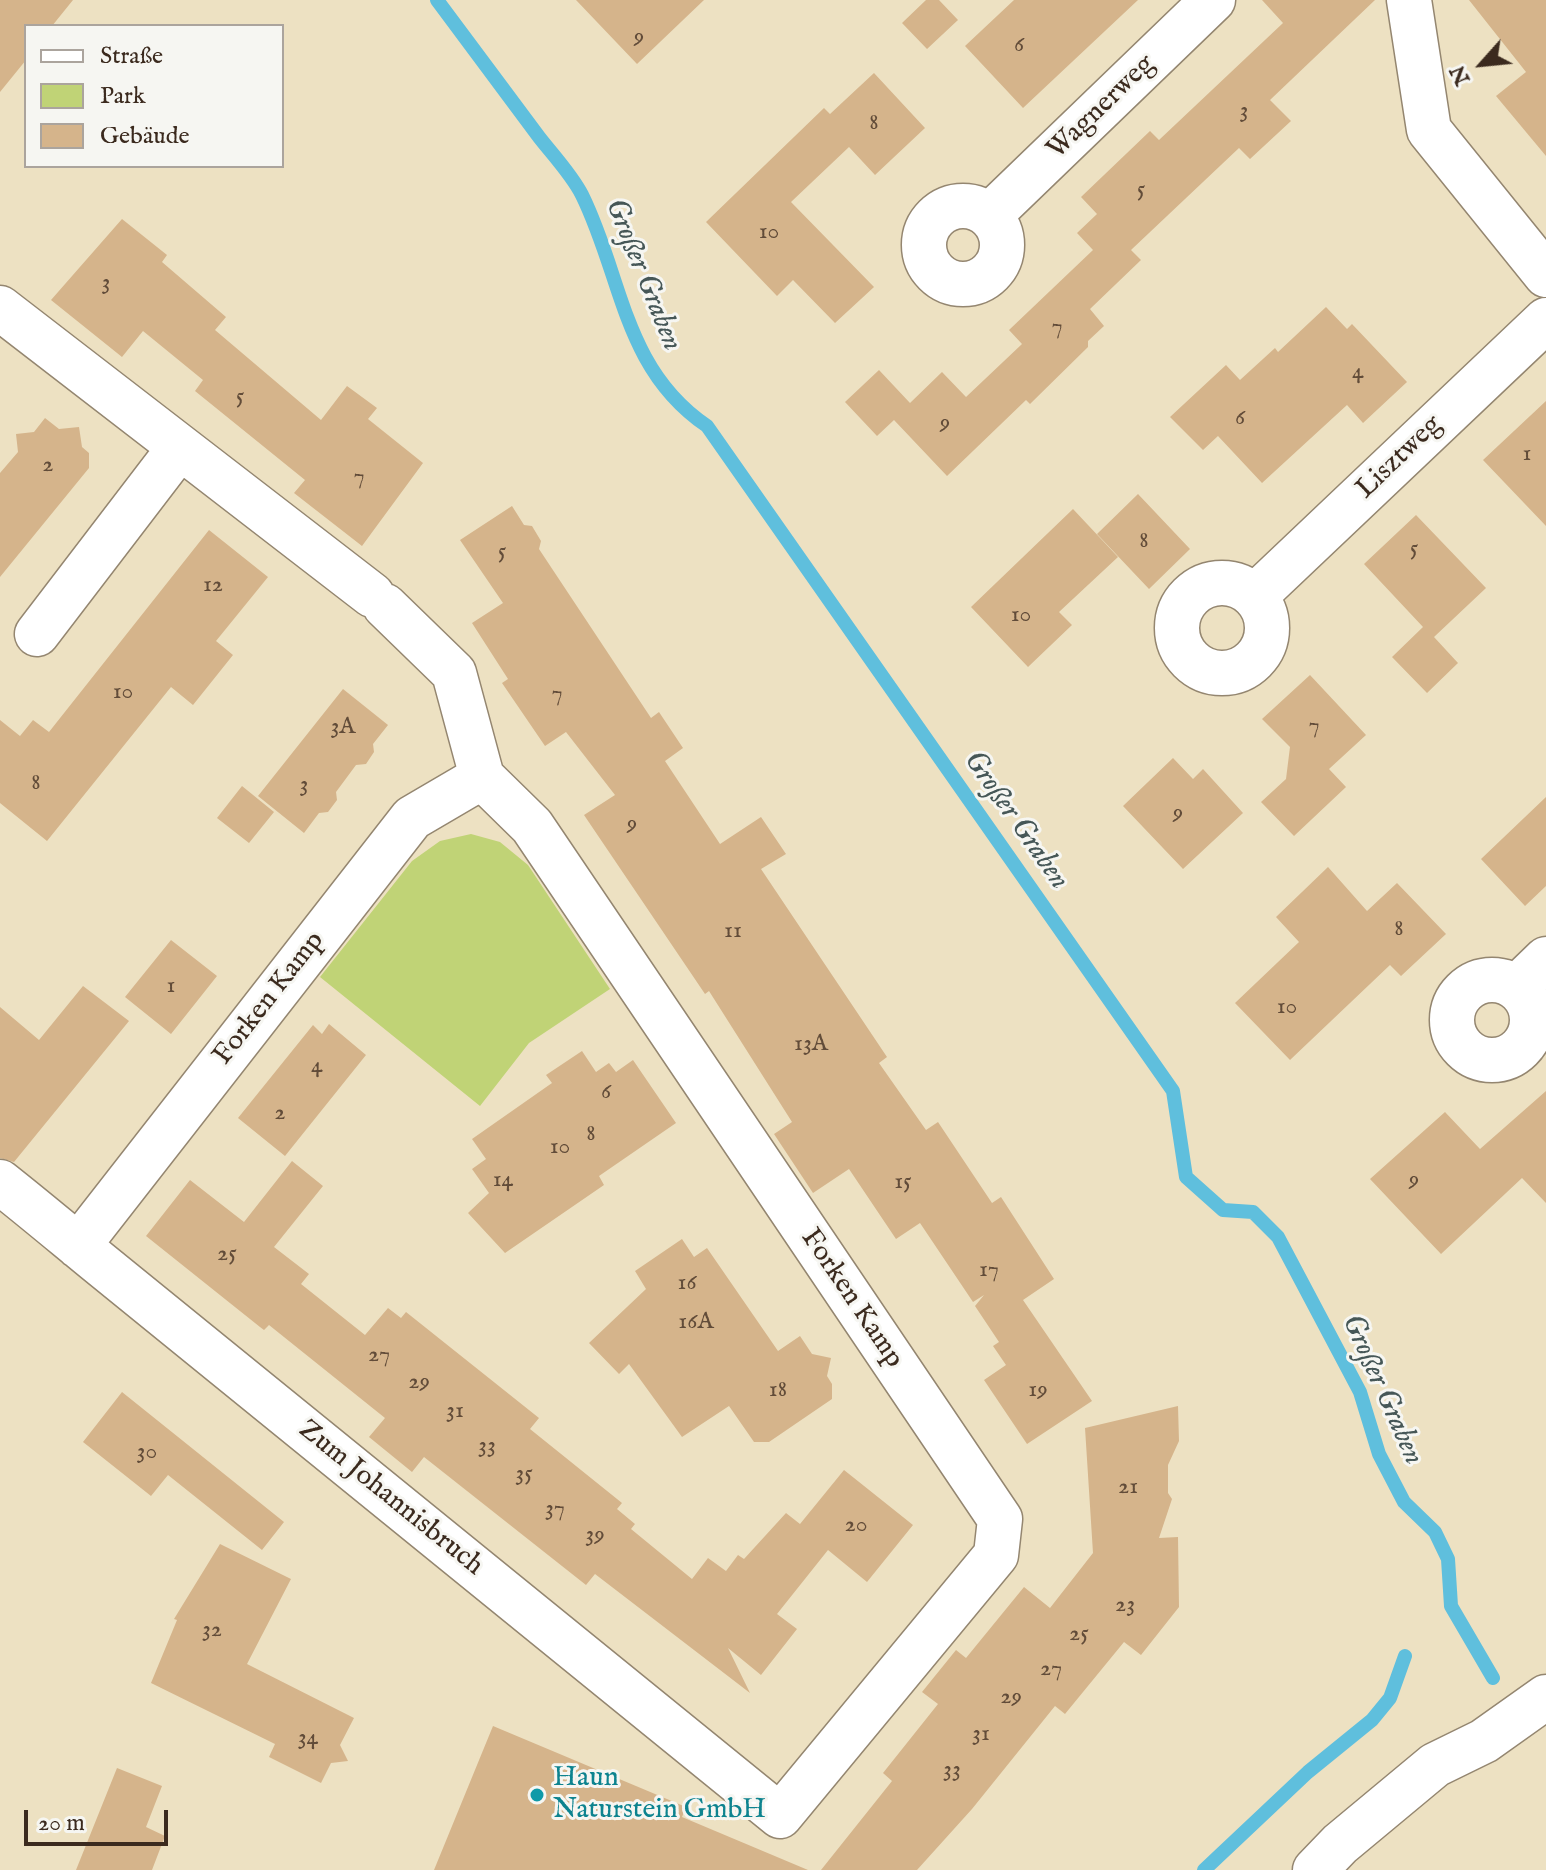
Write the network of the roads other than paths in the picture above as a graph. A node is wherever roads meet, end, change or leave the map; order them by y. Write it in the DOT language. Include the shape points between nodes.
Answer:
graph roads {
  1 [pos="1213,0"];
  2 [pos="1409,0"];
  3 [pos="990,215"];
  4 [pos="1546,275"];
  5 [pos="0,308"];
  6 [pos="1546,320"];
  7 [pos="180,447"];
  8 [pos="1255,596"];
  9 [pos="37,634"];
  10 [pos="482,777"];
  11 [pos="0,1182"];
  12 [pos="78,1246"];
  13 [pos="1546,1697"];
  14 [pos="780,1816"];
  15 [pos="1315,1870"];
  1 -- 3 [label="street, Wagnerweg"];
  2 -- 4 [label="street" via="1429,130"];
  5 -- 7 [label="street"];
  6 -- 8 [label="street, Lisztweg"];
  7 -- 9 [label="street"];
  7 -- 10 [label="street" via="378,600 454,673"];
  10 -- 12 [label="street, Forken Kamp" via="412,818"];
  10 -- 14 [label="street, Forken Kamp" via="532,826 1000,1519 996,1555"];
  11 -- 12 [label="street, Zum Johannisbruch"];
  12 -- 14 [label="street, Zum Johannisbruch"];
  13 -- 15 [label="street" via="1484,1741 1435,1765"];
}
